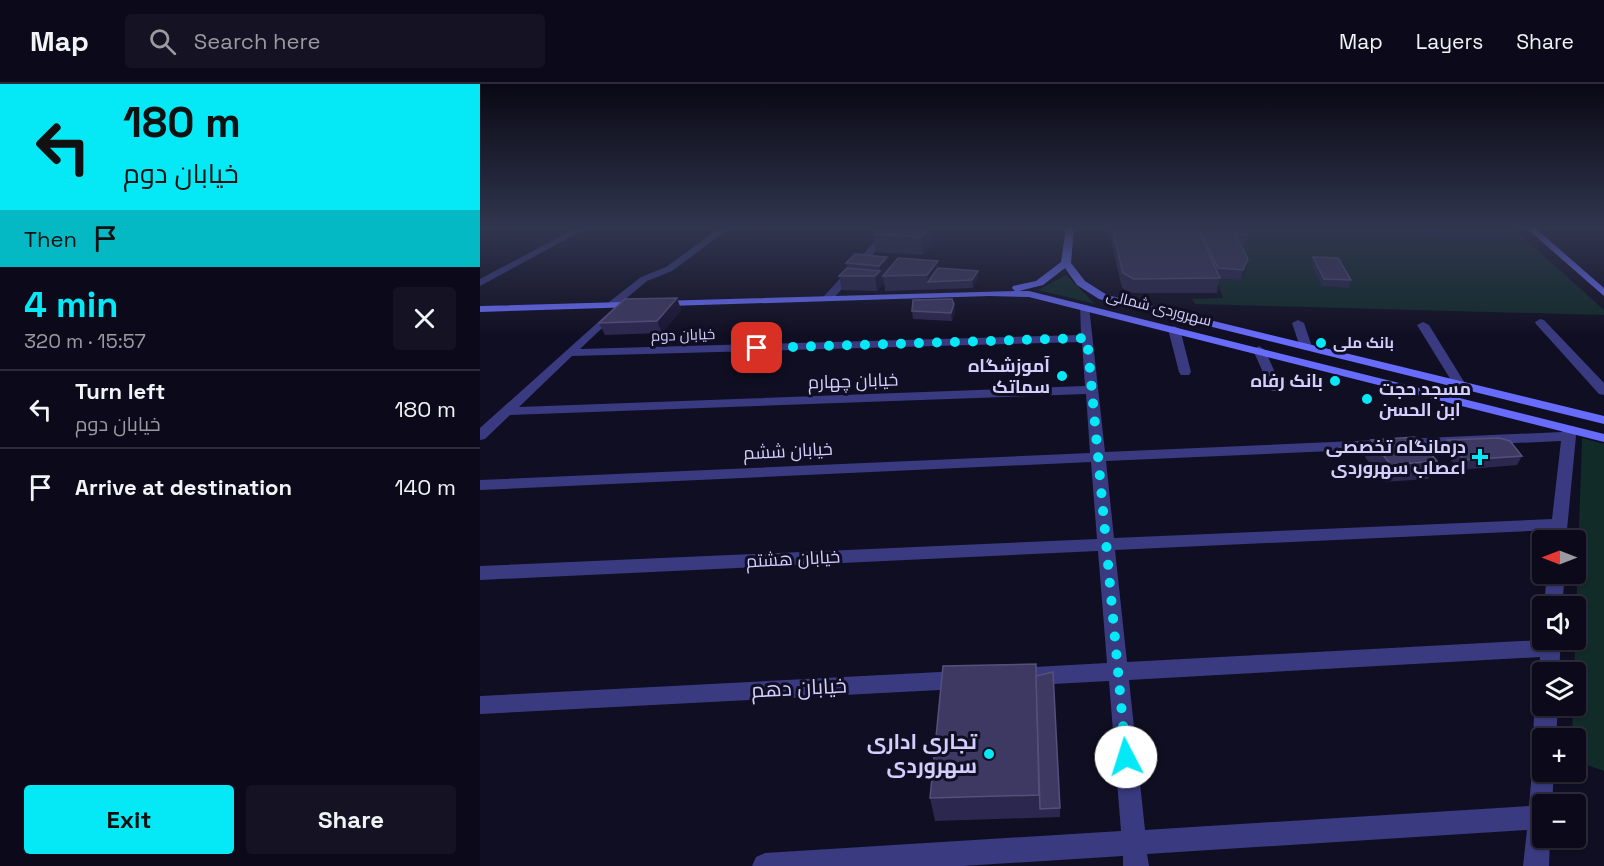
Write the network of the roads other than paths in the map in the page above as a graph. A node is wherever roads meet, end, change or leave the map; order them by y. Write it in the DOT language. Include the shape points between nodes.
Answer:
graph roads {
  1 [pos="517,263"];
  2 [pos="677,263"];
  3 [pos="860,263"];
  4 [pos="1064,263"];
  5 [pos="1067,263"];
  6 [pos="1570,263"];
  7 [pos="480,283"];
  8 [pos="989,293"];
  9 [pos="1604,293"];
  10 [pos="828,298"];
  11 [pos="617,304"];
  12 [pos="1084,306"];
  13 [pos="480,309"];
  14 [pos="1540,322"];
  15 [pos="1298,323"];
  16 [pos="1423,325"];
  17 [pos="1174,329"];
  18 [pos="1087,338"];
  19 [pos="1306,347"];
  20 [pos="1259,350"];
  21 [pos="568,353"];
  22 [pos="1185,372"];
  23 [pos="1460,385"];
  24 [pos="1276,388"];
  25 [pos="1092,390"];
  26 [pos="1604,391"];
  27 [pos="507,411"];
  28 [pos="1604,420"];
  29 [pos="1569,433"];
  30 [pos="480,436"];
  31 [pos="1604,438"];
  32 [pos="1098,457"];
  33 [pos="480,485"];
  34 [pos="1558,530"];
  35 [pos="1532,533"];
  36 [pos="1106,544"];
  37 [pos="480,573"];
  38 [pos="1532,645"];
  39 [pos="1118,671"];
  40 [pos="1000,677"];
  41 [pos="976,679"];
  42 [pos="480,705"];
  43 [pos="1532,818"];
  44 [pos="1537,848"];
  45 [pos="1135,854"];
  46 [pos="765,866"];
  47 [pos="1536,866"];
  1 -- 7 [label="street"];
  2 -- 11 [label="street" via="644,279"];
  3 -- 10 [label="street"];
  4 -- 8 [label="main road" via="1039,283"];
  5 -- 19 [label="main road, سهروردی شمالی" via="1081,283 1103,297"];
  6 -- 9 [label="main road"];
  8 -- 10 [label="main road, سهروردی شمالی"];
  8 -- 12 [label="main road, سهروردی شمالی" via="1036,295"];
  10 -- 11 [label="main road, سهروردی شمالی"];
  11 -- 13 [label="main road, سهروردی شمالی"];
  11 -- 21 [label="street"];
  12 -- 17 [label="main road, سهروردی شمالی"];
  12 -- 18 [label="street"];
  14 -- 26 [label="street"];
  15 -- 19 [label="street"];
  16 -- 23 [label="street"];
  17 -- 20 [label="main road, سهروردی شمالی"];
  17 -- 22 [label="street"];
  18 -- 21 [label="street, خیابان دوم"];
  18 -- 25 [label="street"];
  19 -- 23 [label="main road, سهروردی شمالی"];
  20 -- 24 [label="street"];
  20 -- 29 [label="main road, سهروردی شمالی"];
  21 -- 27 [label="street"];
  23 -- 28 [label="main road, سهروردی شمالی"];
  25 -- 27 [label="street, خیابان چهارم"];
  25 -- 32 [label="street"];
  27 -- 30 [label="street"];
  29 -- 31 [label="main road, سهروردی شمالی"];
  29 -- 32 [label="street, خیابان ششم"];
  29 -- 34 [label="street"];
  32 -- 33 [label="street, خیابان ششم"];
  32 -- 36 [label="street"];
  35 -- 36 [label="street, خیابان هشتم"];
  36 -- 37 [label="street, خیابان هشتم"];
  36 -- 39 [label="street"];
  38 -- 39 [label="street"];
  39 -- 40 [label="street"];
  39 -- 45 [label="street"];
  41 -- 42 [label="street, خیابان دهم"];
  43 -- 45 [label="street"];
  44 -- 47 [label="street"];
  45 -- 46 [label="street"];
}
